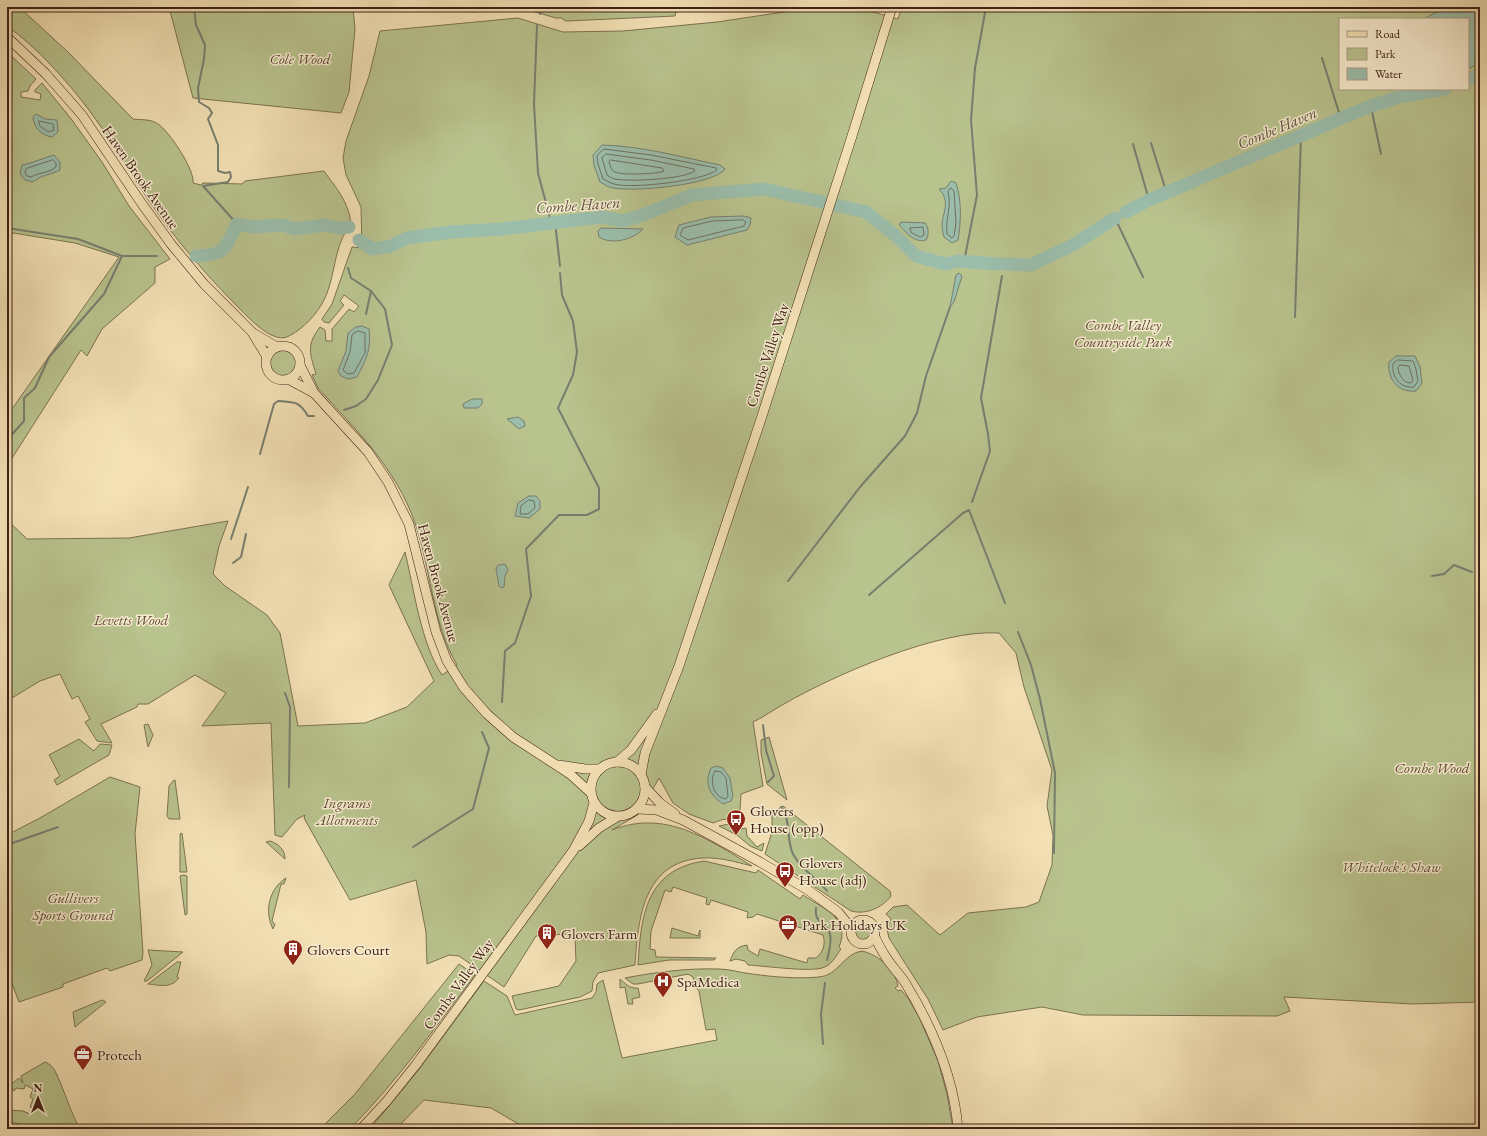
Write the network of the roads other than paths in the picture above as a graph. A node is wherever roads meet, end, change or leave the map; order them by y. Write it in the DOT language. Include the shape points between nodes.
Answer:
graph roads {
  1 [pos="892,7"];
  2 [pos="7,37"];
  3 [pos="253,333"];
  4 [pos="277,347"];
  5 [pos="267,357"];
  6 [pos="300,365"];
  7 [pos="288,379"];
  8 [pos="314,393"];
  9 [pos="660,710"];
  10 [pos="617,762"];
  11 [pos="554,764"];
  12 [pos="600,769"];
  13 [pos="641,775"];
  14 [pos="645,787"];
  15 [pos="591,793"];
  16 [pos="594,803"];
  17 [pos="638,809"];
  18 [pos="617,817"];
  19 [pos="683,820"];
  20 [pos="573,851"];
  21 [pos="838,912"];
  22 [pos="860,921"];
  23 [pos="852,929"];
  24 [pos="874,935"];
  25 [pos="867,943"];
  26 [pos="884,954"];
  27 [pos="7,1127"];
  28 [pos="12,1129"];
  29 [pos="361,1129"];
  30 [pos="958,1129"];
  1 -- 9 [label="main road, Combe Valley Way" via="823,229 679,666"];
  2 -- 3 [label="main road, Haven Brook Avenue" via="46,74 82,115 171,244 204,284"];
  3 -- 4 [label="main road, Haven Brook Avenue"];
  3 -- 5 [label="main road, Haven Brook Avenue"];
  4 -- 5 [label="main road"];
  4 -- 6 [label="main road" via="287,346 296,351"];
  5 -- 7 [label="main road" via="266,366 270,374 278,379"];
  6 -- 7 [label="main road" via="296,374"];
  6 -- 8 [label="main road, Haven Brook Avenue"];
  7 -- 8 [label="main road, Haven Brook Avenue"];
  8 -- 11 [label="main road, Haven Brook Avenue" via="368,452 399,500 417,549 436,632 447,661 460,682 487,714 513,737"];
  9 -- 10 [label="main road, Combe Valley Way" via="631,750"];
  9 -- 13 [label="main road, Combe Valley Way" via="645,753"];
  10 -- 12 [label="main road"];
  10 -- 13 [label="main road" via="631,765"];
  11 -- 12 [label="main road, Haven Brook Avenue"];
  11 -- 15 [label="main road, Haven Brook Avenue"];
  12 -- 15 [label="main road" via="593,780"];
  13 -- 14 [label="main road"];
  14 -- 17 [label="main road" via="643,801"];
  14 -- 19 [label="main road" via="660,803"];
  15 -- 16 [label="main road"];
  16 -- 18 [label="main road" via="604,813"];
  16 -- 20 [label="main road, Combe Valley Way" via="589,821"];
  17 -- 18 [label="main road" via="628,815"];
  17 -- 19 [label="main road" via="657,810"];
  18 -- 20 [label="main road, Combe Valley Way" via="599,828"];
  19 -- 21 [label="main road" via="808,890"];
  20 -- 29 [label="main road, Combe Valley Way" via="415,1066"];
  21 -- 22 [label="main road"];
  21 -- 23 [label="main road"];
  22 -- 23 [label="main road"];
  22 -- 24 [label="main road" via="872,925"];
  23 -- 25 [label="main road" via="854,940"];
  24 -- 25 [label="main road"];
  24 -- 26 [label="main road"];
  25 -- 26 [label="main road"];
  26 -- 30 [label="main road" via="918,1004 931,1031 952,1092"];
  27 -- 28 [label="main road"];
}
